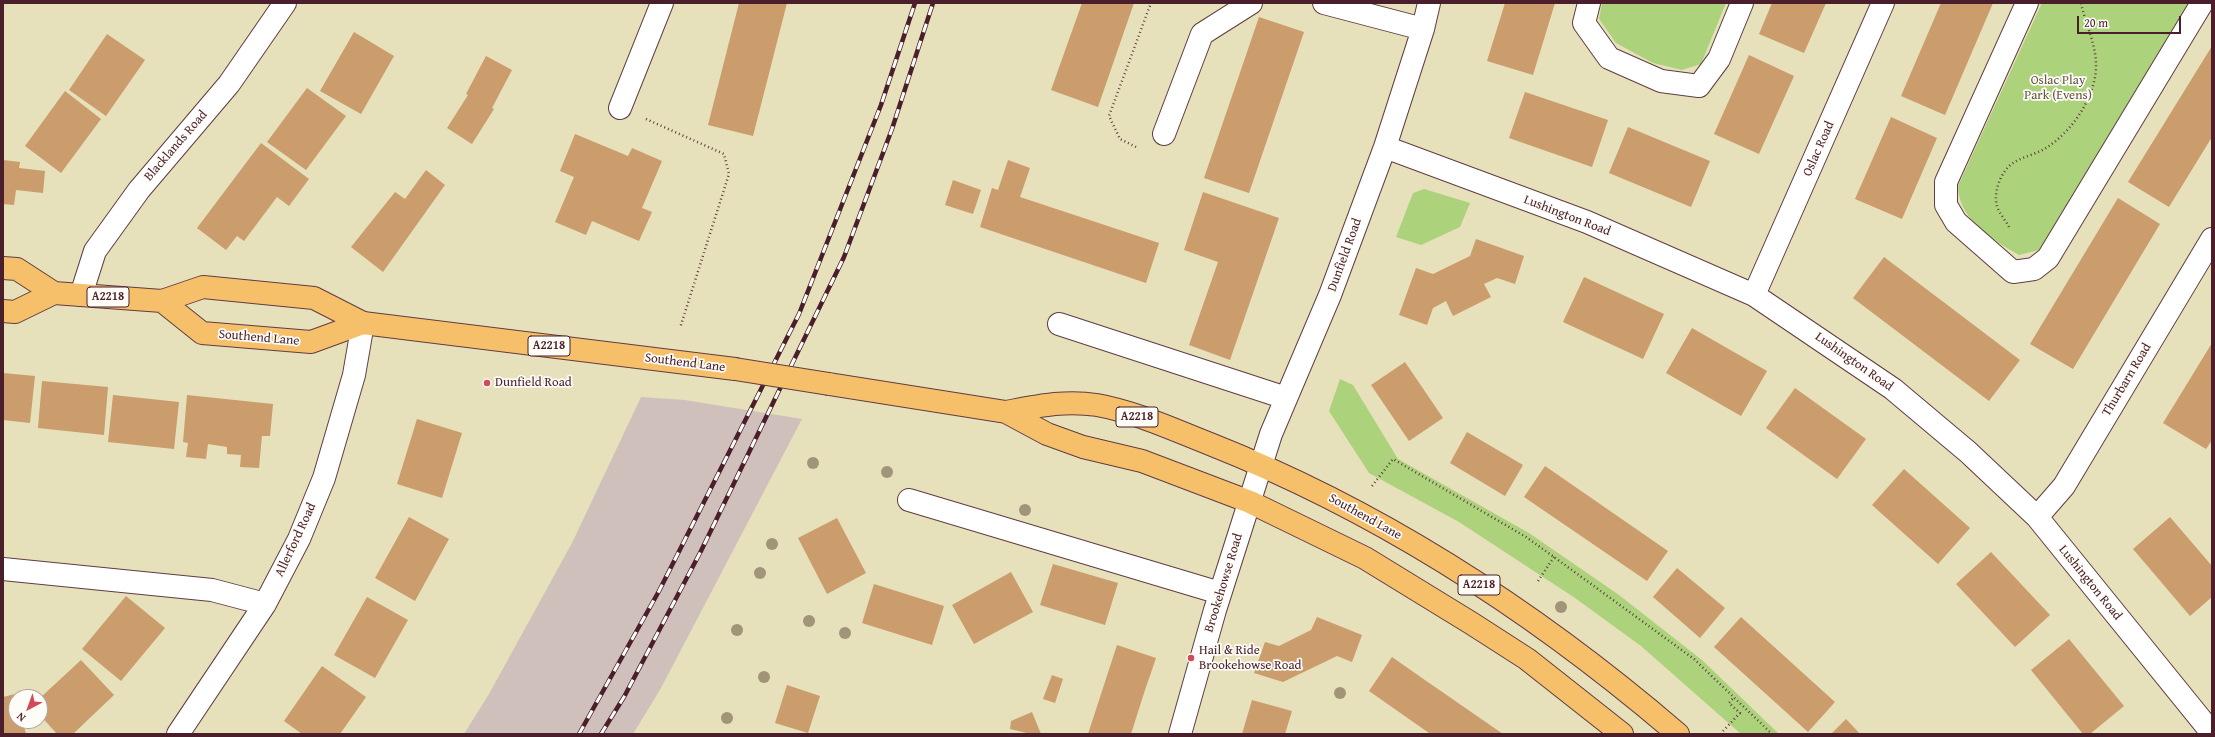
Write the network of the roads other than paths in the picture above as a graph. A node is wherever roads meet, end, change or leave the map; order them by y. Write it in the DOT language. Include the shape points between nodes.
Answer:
graph roads {
  1 [pos="285,3"];
  2 [pos="662,3"];
  3 [pos="1251,3"];
  4 [pos="1324,3"];
  5 [pos="1429,3"];
  6 [pos="1589,3"];
  7 [pos="1742,3"];
  8 [pos="1883,3"];
  9 [pos="2027,3"];
  10 [pos="2202,3"];
  11 [pos="1423,29"];
  12 [pos="620,108"];
  13 [pos="1164,134"];
  14 [pos="1385,147"];
  15 [pos="2212,239"];
  16 [pos="3,268"];
  17 [pos="54,293"];
  18 [pos="80,295"];
  19 [pos="1754,295"];
  20 [pos="162,301"];
  21 [pos="3,311"];
  22 [pos="363,323"];
  23 [pos="1059,324"];
  24 [pos="1286,398"];
  25 [pos="1006,412"];
  26 [pos="1262,465"];
  27 [pos="909,500"];
  28 [pos="1250,502"];
  29 [pos="2037,517"];
  30 [pos="3,569"];
  31 [pos="1220,593"];
  32 [pos="265,604"];
  33 [pos="2212,733"];
  34 [pos="178,734"];
  35 [pos="1180,734"];
  36 [pos="1622,734"];
  37 [pos="1678,734"];
  1 -- 18 [label="street, Blacklands Road" via="229,84 139,190 95,251"];
  2 -- 12 [label="street"];
  3 -- 13 [label="street" via="1202,34"];
  4 -- 11 [label="street"];
  5 -- 11 [label="street, Dunfield Road"];
  6 -- 7 [label="street" via="1584,23 1608,58 1661,81 1699,86 1719,59"];
  8 -- 19 [label="street, Oslac Road"];
  9 -- 10 [label="street" via="1946,182 1946,204 1956,222 2013,272 2034,269 2048,258"];
  11 -- 14 [label="street, Dunfield Road"];
  14 -- 19 [label="street, Lushington Road" via="1587,222"];
  14 -- 24 [label="street, Dunfield Road" via="1330,295"];
  15 -- 29 [label="street, Thurbarn Road" via="2064,486"];
  16 -- 17 [label="main road, Southend Lane / A2218" via="17,269"];
  17 -- 18 [label="main road, Southend Lane / A2218"];
  17 -- 21 [label="main road" via="15,312"];
  18 -- 20 [label="main road, Southend Lane / A2218"];
  19 -- 29 [label="street, Lushington Road" via="1893,389 1968,452"];
  20 -- 22 [label="main road, Southend Lane / A2218" via="203,287 314,298"];
  20 -- 22 [label="main road, Southend Lane / A2218" via="202,333 311,342"];
  22 -- 25 [label="main road, Southend Lane / A2218, bridge" via="735,369"];
  22 -- 32 [label="street, Allerford Road" via="354,375 324,478 299,539"];
  23 -- 24 [label="street"];
  24 -- 26 [label="street, Dunfield Road"];
  25 -- 26 [label="main road, Southend Lane / A2218" via="1054,403 1098,406 1155,423"];
  25 -- 28 [label="main road, Southend Lane / A2218" via="1083,447 1142,461"];
  26 -- 28 [label="street, Dunfield Road"];
  26 -- 37 [label="main road, Southend Lane / A2218" via="1323,493 1378,523 1465,576 1530,619"];
  27 -- 31 [label="street"];
  28 -- 31 [label="street, Brookehowse Road"];
  28 -- 36 [label="main road, Southend Lane / A2218" via="1365,558 1465,618 1527,659"];
  29 -- 33 [label="street, Lushington Road"];
  30 -- 32 [label="street" via="212,590"];
  31 -- 35 [label="street, Brookehowse Road"];
  32 -- 34 [label="street, Allerford Road"];
}
